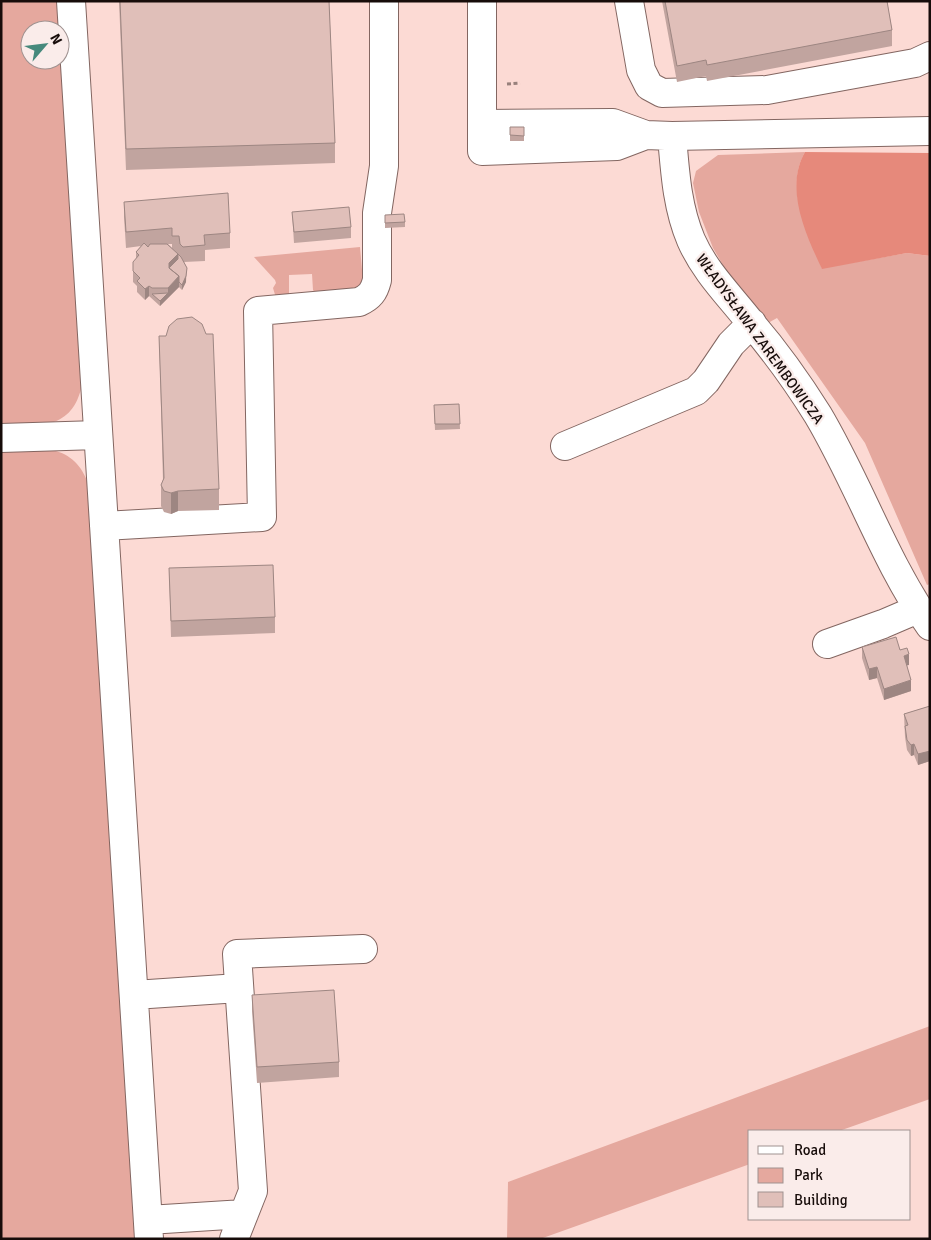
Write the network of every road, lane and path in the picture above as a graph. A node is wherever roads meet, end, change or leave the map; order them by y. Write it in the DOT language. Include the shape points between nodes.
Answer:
graph roads {
  1 [pos="71,1"];
  2 [pos="384,1"];
  3 [pos="482,1"];
  4 [pos="629,1"];
  5 [pos="930,56"];
  6 [pos="482,124"];
  7 [pos="930,131"];
  8 [pos="646,135"];
  9 [pos="672,136"];
  10 [pos="752,323"];
  11 [pos="98,435"];
  12 [pos="1,438"];
  13 [pos="566,446"];
  14 [pos="104,526"];
  15 [pos="924,617"];
  16 [pos="827,644"];
  17 [pos="363,949"];
  18 [pos="239,988"];
  19 [pos="134,995"];
  20 [pos="244,1214"];
  21 [pos="149,1229"];
  22 [pos="234,1239"];
  1 -- 11 [label="street"];
  2 -- 14 [label="street" via="384,166 377,213 377,280 369,297 359,302 258,311 262,517"];
  3 -- 6 [label="street"];
  4 -- 5 [label="street" via="641,70 649,86 662,93 767,90 915,63"];
  6 -- 8 [label="street" via="613,123"];
  6 -- 8 [label="street" via="482,151 617,146"];
  7 -- 9 [label="street"];
  8 -- 9 [label="street"];
  9 -- 10 [label="street, WŁADYSŁAWA ZAREMBOWICZA" via="676,181 691,240 704,265"];
  10 -- 13 [label="street" via="731,344 696,391"];
  10 -- 15 [label="street, WŁADYSŁAWA ZAREMBOWICZA" via="817,414 896,571"];
  11 -- 12 [label="street"];
  11 -- 14 [label="street"];
  14 -- 19 [label="street"];
  15 -- 16 [label="street" via="883,624"];
  17 -- 18 [label="street" via="237,954"];
  18 -- 19 [label="street"];
  18 -- 20 [label="street" via="253,1191"];
  19 -- 21 [label="street"];
  20 -- 21 [label="street"];
  20 -- 22 [label="street"];
}
